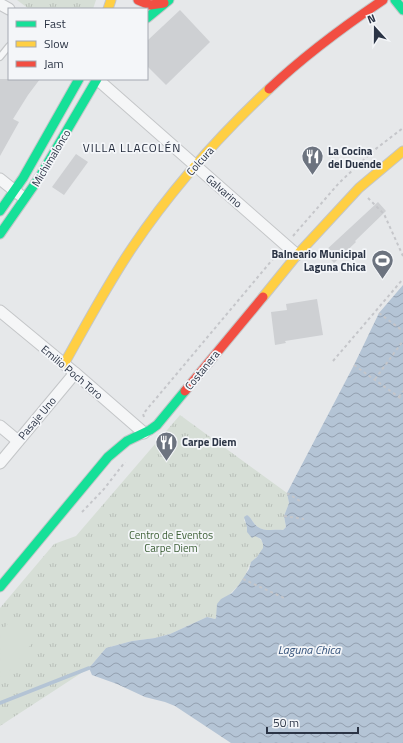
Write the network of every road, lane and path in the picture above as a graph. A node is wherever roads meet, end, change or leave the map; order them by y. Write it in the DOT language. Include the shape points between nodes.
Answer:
graph roads {
  1 [pos="138,0"];
  2 [pos="383,0"];
  3 [pos="395,0"];
  4 [pos="167,2"];
  5 [pos="403,10"];
  6 [pos="148,17"];
  7 [pos="8,47"];
  8 [pos="0,57"];
  9 [pos="79,80"];
  10 [pos="96,80"];
  11 [pos="98,80"];
  12 [pos="403,151"];
  13 [pos="196,166"];
  14 [pos="0,179"];
  15 [pos="359,188"];
  16 [pos="14,191"];
  17 [pos="26,200"];
  18 [pos="0,211"];
  19 [pos="0,234"];
  20 [pos="297,254"];
  21 [pos="403,256"];
  22 [pos="403,279"];
  23 [pos="0,311"];
  24 [pos="379,313"];
  25 [pos="403,331"];
  26 [pos="403,341"];
  27 [pos="333,361"];
  28 [pos="64,364"];
  29 [pos="354,365"];
  30 [pos="75,373"];
  31 [pos="375,380"];
  32 [pos="403,391"];
  33 [pos="399,397"];
  34 [pos="403,400"];
  35 [pos="0,426"];
  36 [pos="144,433"];
  37 [pos="18,441"];
  38 [pos="0,463"];
  39 [pos="287,493"];
  40 [pos="300,501"];
  41 [pos="284,516"];
  42 [pos="304,519"];
  43 [pos="243,579"];
  44 [pos="0,586"];
  45 [pos="284,598"];
  1 -- 4 [label="street" via="150,4"];
  2 -- 13 [label="street, Colcura" via="326,40 274,85"];
  3 -- 5 [label="street"];
  4 -- 6 [label="street"];
  7 -- 8 [label="lane"];
  9 -- 16 [label="street, Michimalonco"];
  10 -- 17 [label="street, Michimalonco"];
  11 -- 13 [label="street, Galvarino"];
  12 -- 15 [label="street, Costanera"];
  13 -- 20 [label="street, Galvarino"];
  13 -- 28 [label="street, Colcura" via="159,209 122,263"];
  14 -- 16 [label="street"];
  15 -- 20 [label="street, Costanera"];
  15 -- 21 [label="path" via="384,214"];
  16 -- 17 [label="street"];
  16 -- 18 [label="street, Michimalonco"];
  17 -- 19 [label="street, Michimalonco"];
  20 -- 36 [label="street, Costanera" via="157,425"];
  22 -- 27 [label="path"];
  23 -- 28 [label="street, Emilio Poch Toro"];
  24 -- 25 [label="path"];
  26 -- 31 [label="path"];
  28 -- 30 [label="street, Emilio Poch Toro"];
  29 -- 31 [label="path"];
  30 -- 36 [label="street, Emilio Poch Toro"];
  30 -- 37 [label="street, Pasaje Uno"];
  31 -- 33 [label="path"];
  32 -- 33 [label="path"];
  33 -- 34 [label="path"];
  35 -- 37 [label="street"];
  36 -- 44 [label="street, Costanera" via="126,440 108,457"];
  37 -- 38 [label="street, Pasaje Uno"];
  39 -- 40 [label="path"];
  41 -- 42 [label="path"];
  43 -- 45 [label="path"];
}
